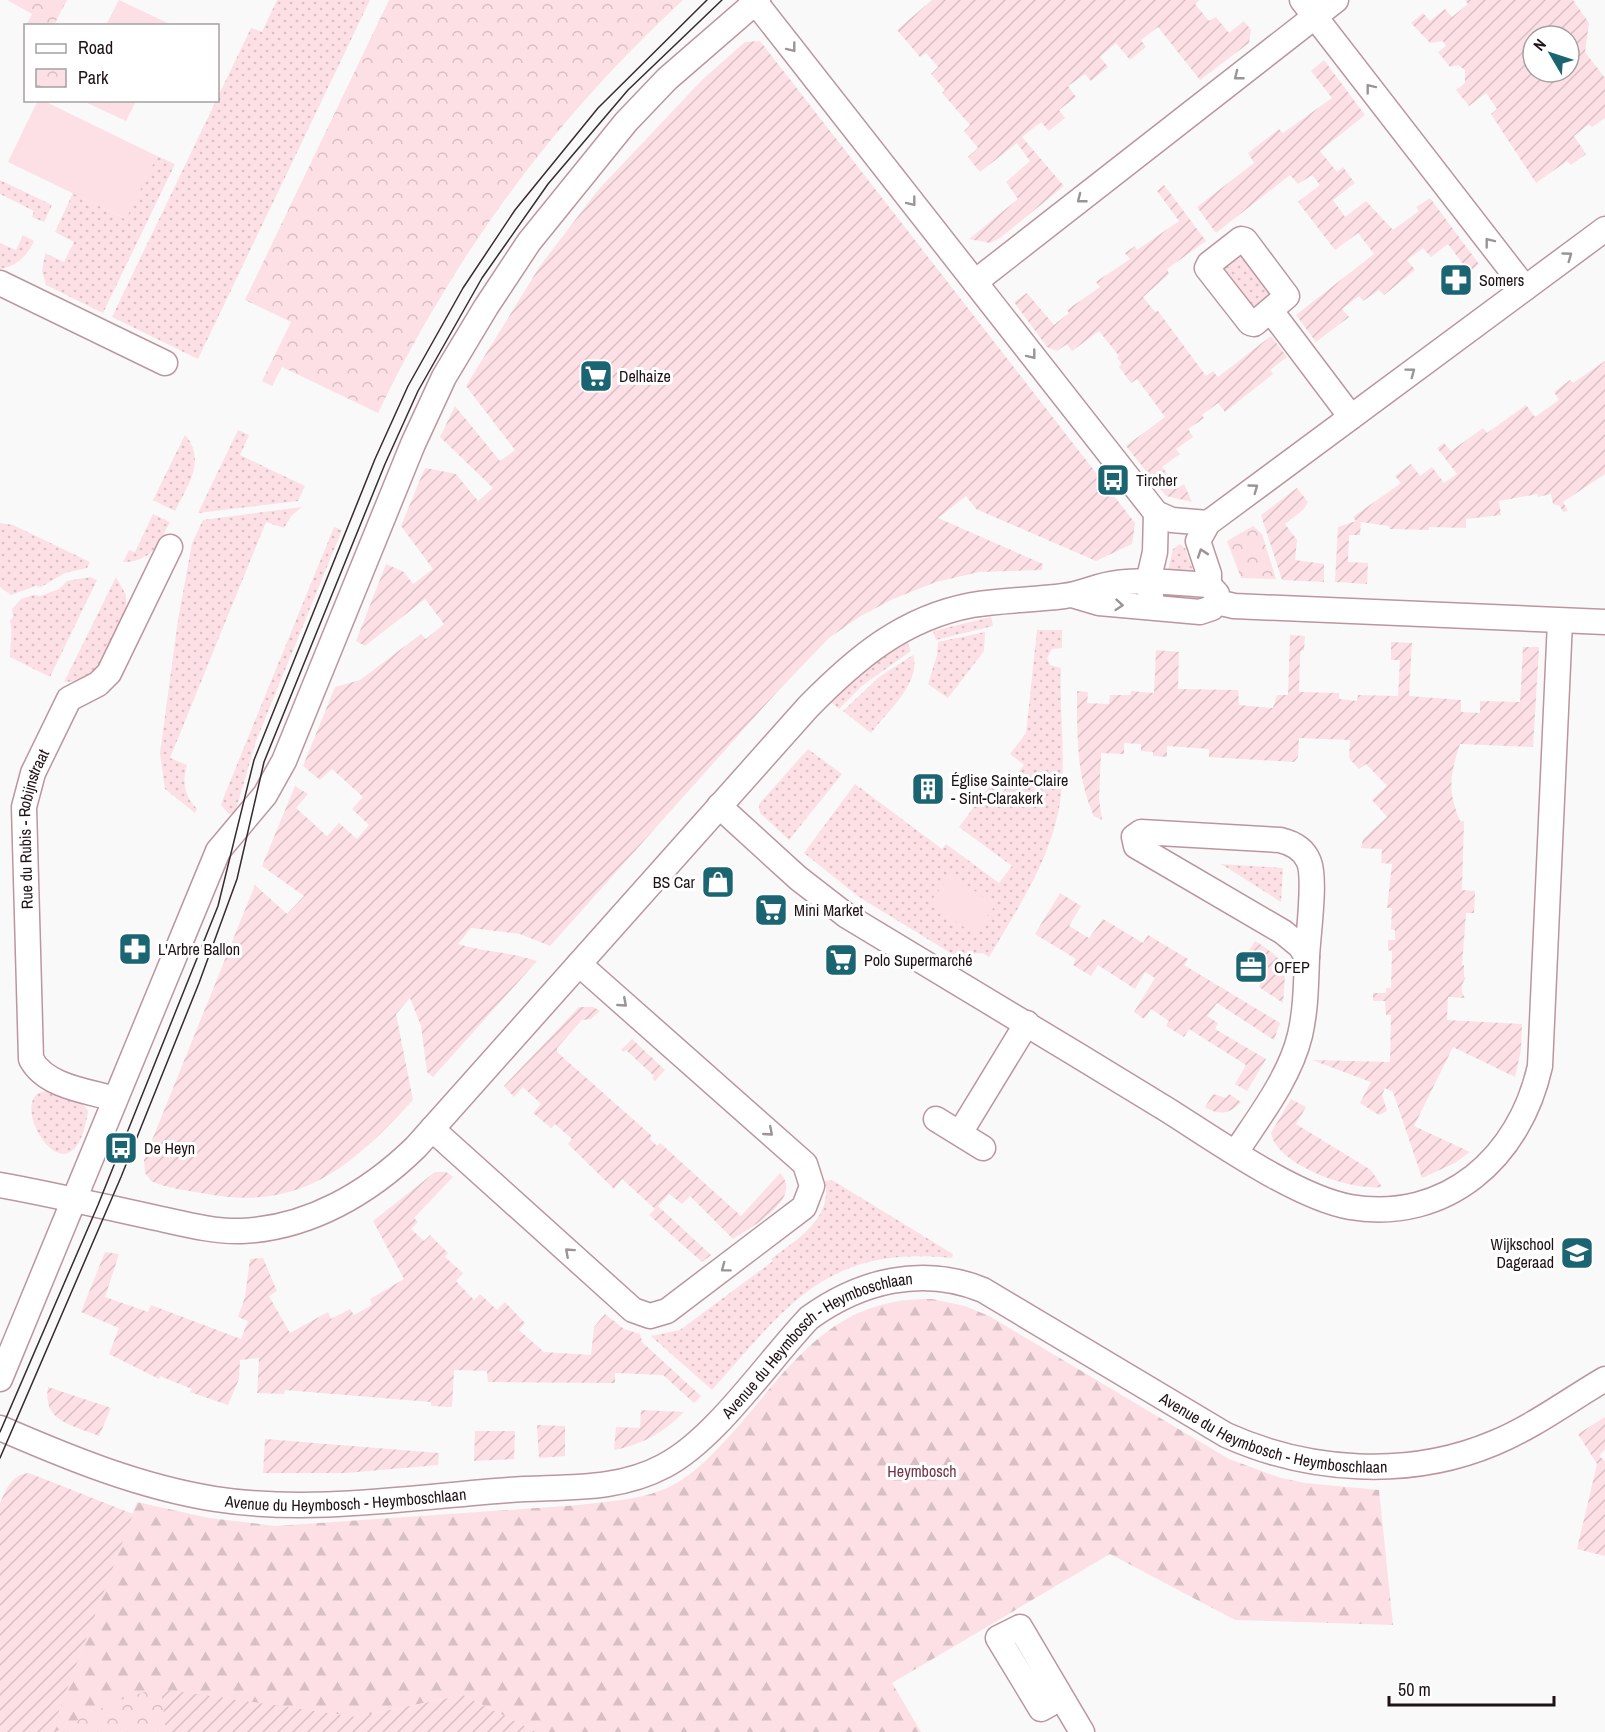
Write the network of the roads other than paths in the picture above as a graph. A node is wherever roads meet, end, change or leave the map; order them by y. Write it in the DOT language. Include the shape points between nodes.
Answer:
graph roads {
  1 [pos="1336,0"];
  2 [pos="757,1"];
  3 [pos="1308,8"];
  4 [pos="1605,229"];
  5 [pos="975,282"];
  6 [pos="0,283"];
  7 [pos="1525,288"];
  8 [pos="1271,310"];
  9 [pos="165,363"];
  10 [pos="1351,417"];
  11 [pos="1156,513"];
  12 [pos="1208,523"];
  13 [pos="170,547"];
  14 [pos="1148,582"];
  15 [pos="1213,594"];
  16 [pos="1072,595"];
  17 [pos="1167,609"];
  18 [pos="1560,621"];
  19 [pos="1605,622"];
  20 [pos="719,806"];
  21 [pos="1307,957"];
  22 [pos="579,964"];
  23 [pos="1027,1023"];
  24 [pos="116,1099"];
  25 [pos="936,1119"];
  26 [pos="432,1129"];
  27 [pos="960,1133"];
  28 [pos="983,1148"];
  29 [pos="1236,1152"];
  30 [pos="0,1185"];
  31 [pos="74,1200"];
  32 [pos="0,1379"];
  33 [pos="1605,1379"];
  34 [pos="0,1428"];
  35 [pos="1061,1698"];
  36 [pos="1082,1732"];
  1 -- 3 [label="street"];
  2 -- 5 [label="street, one-way"];
  2 -- 24 [label="street" via="667,80 601,151 529,242 457,355 413,444 284,761 265,795 218,851"];
  3 -- 5 [label="street, one-way"];
  7 -- 3 [label="street, one-way"];
  7 -- 4 [label="street, one-way"];
  5 -- 11 [label="street, one-way"];
  6 -- 9 [label="street"];
  10 -- 7 [label="street, one-way"];
  8 -- 10 [label="street"];
  12 -- 10 [label="street, one-way"];
  11 -- 12 [label="street" via="1172,520"];
  11 -- 14 [label="street" via="1155,552"];
  15 -- 12 [label="street, one-way" via="1198,541"];
  13 -- 24 [label="street, Rue du Rubis - Robijnstraat" via="109,673 98,684 69,699 33,773 24,807 31,1059 51,1079"];
  14 -- 15 [label="street"];
  14 -- 16 [label="street" via="1118,582"];
  14 -- 17 [label="street" via="1152,597"];
  15 -- 17 [label="street" via="1206,611"];
  15 -- 18 [label="street" via="1234,606"];
  16 -- 17 [label="street, one-way" via="1099,603"];
  16 -- 20 [label="street" via="973,605 931,616 892,634 841,673"];
  18 -- 19 [label="street"];
  18 -- 29 [label="street" via="1540,1066 1515,1134 1492,1162 1456,1188 1436,1198 1393,1208 1360,1208 1328,1201"];
  20 -- 22 [label="street"];
  20 -- 23 [label="street" via="831,905"];
  21 -- 21 [label="street" via="1311,872 1306,857 1295,846 1280,840 1141,832 1135,835 1136,846 1283,932"];
  21 -- 29 [label="street" via="1300,1037 1275,1090"];
  22 -- 26 [label="street"];
  22 -- 26 [label="street, one-way" via="805,1164 812,1186 804,1208 667,1311 650,1316 633,1310"];
  23 -- 27 [label="street"];
  23 -- 29 [label="street"];
  24 -- 31 [label="street"];
  25 -- 27 [label="street"];
  26 -- 31 [label="street" via="400,1163 367,1188 313,1216 275,1227 218,1229"];
  27 -- 28 [label="street"];
  30 -- 31 [label="street"];
  31 -- 32 [label="street"];
  33 -- 34 [label="street, Avenue du Heymbosch - Heymboschlaan" via="1525,1427 1464,1454 1372,1466 1302,1461 1226,1435 983,1290 956,1282 910,1278 893,1279 831,1302 809,1318 727,1411 682,1455 631,1480 588,1487 314,1504 247,1502 191,1495 138,1481"];
  35 -- 36 [label="street"];
}
